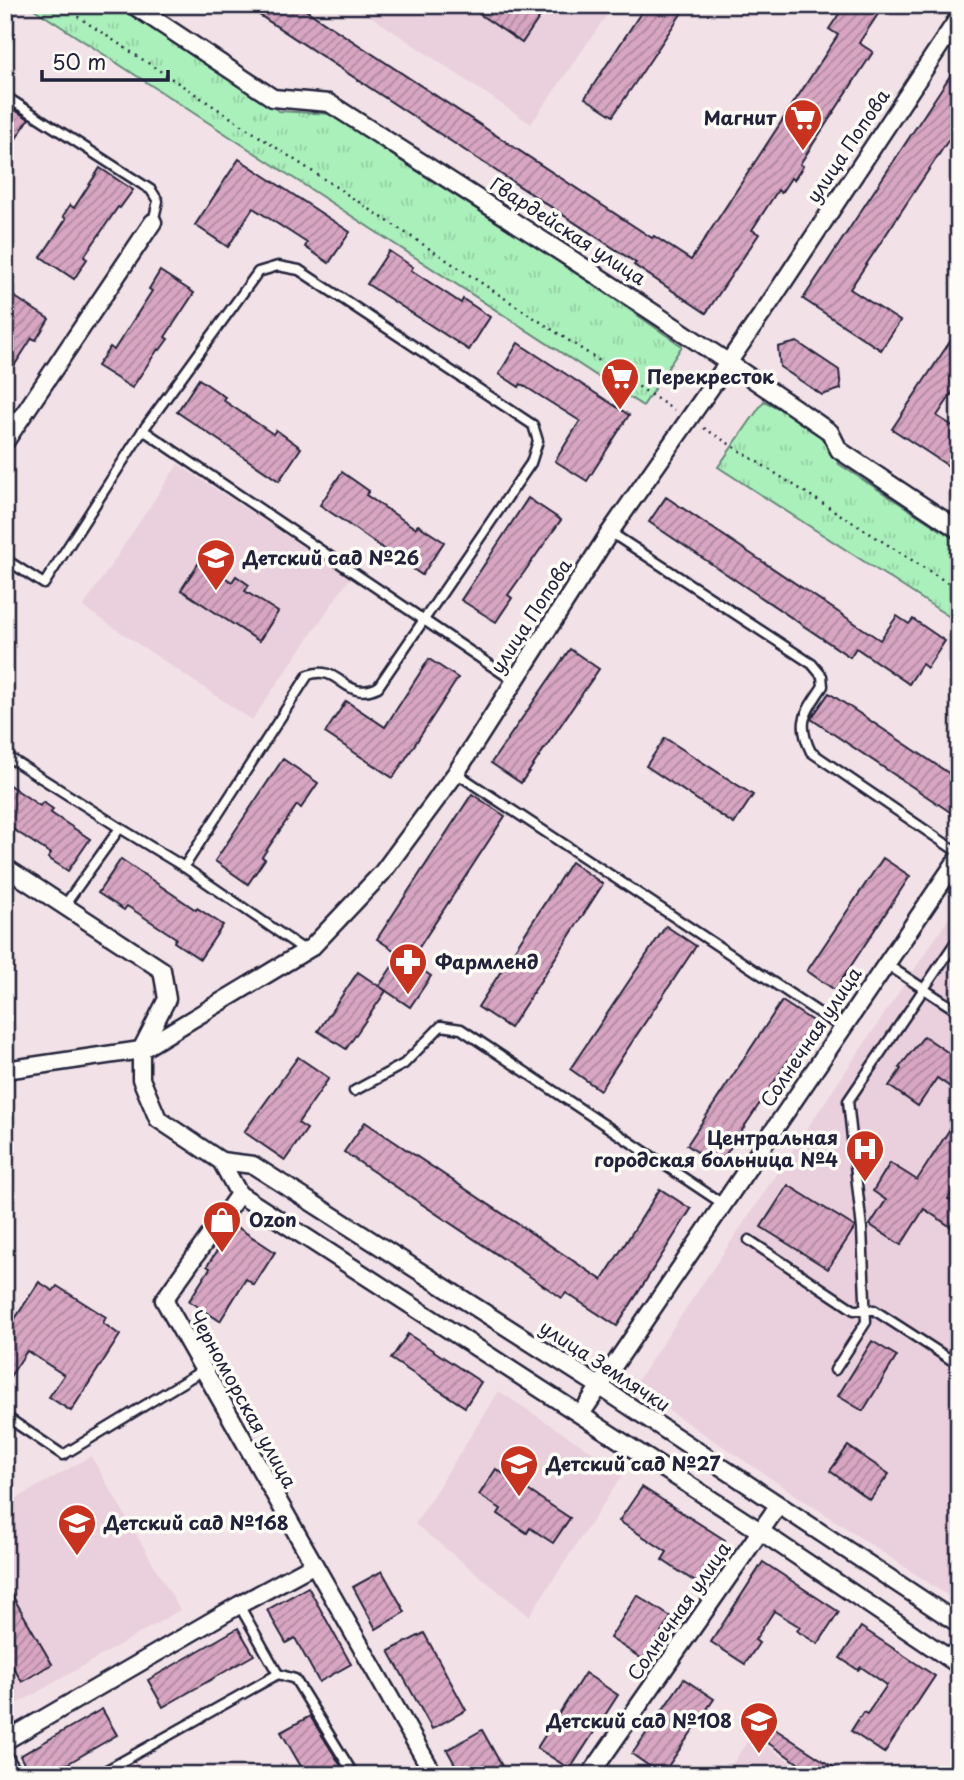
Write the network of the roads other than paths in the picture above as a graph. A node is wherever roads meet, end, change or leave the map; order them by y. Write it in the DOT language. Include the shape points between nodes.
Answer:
graph roads {
  1 [pos="133,5"];
  2 [pos="959,18"];
  3 [pos="5,96"];
  4 [pos="153,222"];
  5 [pos="729,361"];
  6 [pos="143,430"];
  7 [pos="5,442"];
  8 [pos="959,530"];
  9 [pos="610,532"];
  10 [pos="5,559"];
  11 [pos="424,620"];
  12 [pos="514,681"];
  13 [pos="5,755"];
  14 [pos="456,773"];
  15 [pos="120,828"];
  16 [pos="959,855"];
  17 [pos="5,867"];
  18 [pos="184,867"];
  19 [pos="64,906"];
  20 [pos="959,937"];
  21 [pos="306,951"];
  22 [pos="886,964"];
  23 [pos="923,989"];
  24 [pos="959,1012"];
  25 [pos="842,1028"];
  26 [pos="141,1050"];
  27 [pos="5,1070"];
  28 [pos="354,1091"];
  29 [pos="221,1161"];
  30 [pos="239,1194"];
  31 [pos="723,1204"];
  32 [pos="748,1240"];
  33 [pos="865,1310"];
  34 [pos="959,1365"];
  35 [pos="203,1370"];
  36 [pos="835,1370"];
  37 [pos="599,1386"];
  38 [pos="581,1414"];
  39 [pos="5,1416"];
  40 [pos="778,1506"];
  41 [pos="760,1531"];
  42 [pos="313,1564"];
  43 [pos="239,1605"];
  44 [pos="959,1624"];
  45 [pos="959,1665"];
  46 [pos="278,1674"];
  47 [pos="5,1741"];
  48 [pos="5,1753"];
  49 [pos="19,1775"];
  50 [pos="98,1775"];
  51 [pos="354,1775"];
  52 [pos="434,1775"];
  53 [pos="590,1775"];
  1 -- 5 [label="street, Гвардейская улица" via="273,98 329,103"];
  2 -- 5 [label="street, улица Попова"];
  3 -- 4 [label="lane" via="151,190 158,201"];
  4 -- 7 [label="street"];
  5 -- 8 [label="street, Гвардейская улица" via="830,432 839,450"];
  5 -- 9 [label="street, улица Попова"];
  6 -- 10 [label="lane" via="44,584"];
  6 -- 11 [label="lane"];
  6 -- 11 [label="lane" via="258,272 278,266 299,270 533,425 538,442 531,463"];
  9 -- 12 [label="street, улица Попова"];
  9 -- 16 [label="lane" via="812,664 823,685 804,716 802,734 811,752"];
  11 -- 12 [label="lane"];
  11 -- 18 [label="lane" via="378,687 365,693 329,674 308,675"];
  12 -- 14 [label="street, улица Попова"];
  13 -- 15 [label="lane"];
  14 -- 21 [label="street, улица Попова" via="382,873"];
  14 -- 25 [label="lane"];
  15 -- 18 [label="lane"];
  15 -- 19 [label="lane"];
  16 -- 22 [label="street, Солнечная улица"];
  17 -- 19 [label="street"];
  18 -- 21 [label="lane"];
  19 -- 26 [label="street" via="162,970 167,999"];
  20 -- 23 [label="lane"];
  21 -- 26 [label="street, улица Попова"];
  22 -- 23 [label="lane"];
  22 -- 25 [label="street, Солнечная улица"];
  23 -- 24 [label="lane"];
  23 -- 33 [label="lane" via="848,1101 862,1228"];
  25 -- 31 [label="street, Солнечная улица"];
  26 -- 27 [label="street, улица Попова"];
  26 -- 29 [label="street" via="141,1079 158,1119"];
  28 -- 31 [label="lane" via="404,1064 441,1026 461,1029"];
  29 -- 30 [label="street"];
  29 -- 37 [label="street, улица Землячки" via="253,1165"];
  30 -- 35 [label="street, Черноморская улица" via="163,1300"];
  30 -- 38 [label="street"];
  31 -- 37 [label="street, Солнечная улица"];
  32 -- 33 [label="lane" via="854,1310"];
  33 -- 34 [label="lane" via="874,1310"];
  33 -- 36 [label="lane" via="866,1322"];
  35 -- 39 [label="lane" via="63,1455"];
  35 -- 42 [label="street, Черноморская улица"];
  37 -- 38 [label="street, Солнечная улица"];
  37 -- 40 [label="street, улица Землячки"];
  38 -- 41 [label="street"];
  40 -- 41 [label="street, Солнечная улица"];
  40 -- 44 [label="street, улица Землячки"];
  41 -- 45 [label="street"];
  41 -- 53 [label="street, Солнечная улица"];
  42 -- 43 [label="street"];
  42 -- 52 [label="street, Черноморская улица"];
  43 -- 46 [label="lane"];
  43 -- 47 [label="street"];
  46 -- 50 [label="lane"];
  46 -- 51 [label="lane" via="295,1679"];
  48 -- 49 [label="lane"];
}
